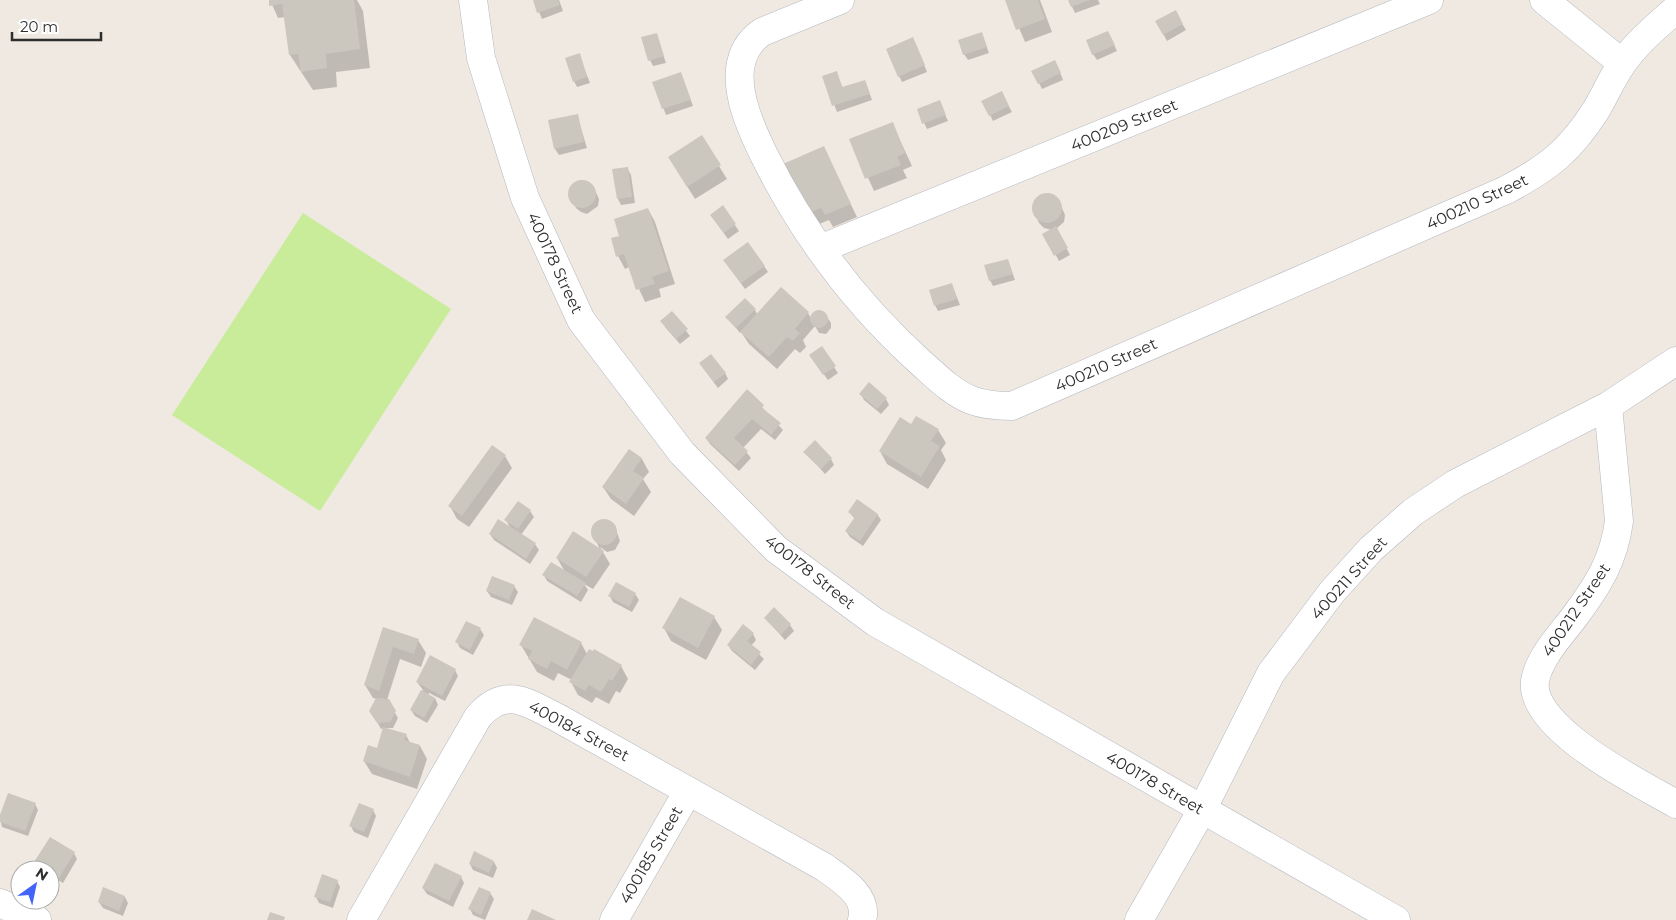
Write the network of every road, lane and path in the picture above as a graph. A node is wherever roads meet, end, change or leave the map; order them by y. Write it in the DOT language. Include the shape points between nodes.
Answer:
graph roads {
  1 [pos="473,0"];
  2 [pos="840,0"];
  3 [pos="1429,0"];
  4 [pos="1544,0"];
  5 [pos="1676,9"];
  6 [pos="1622,63"];
  7 [pos="820,250"];
  8 [pos="1676,362"];
  9 [pos="1608,406"];
  10 [pos="688,791"];
  11 [pos="1676,804"];
  12 [pos="1202,810"];
  13 [pos="0,903"];
  14 [pos="37,920"];
  15 [pos="361,920"];
  16 [pos="614,920"];
  17 [pos="862,920"];
  18 [pos="1139,920"];
  19 [pos="1396,920"];
  1 -- 12 [label="street, 400178 Street" via="481,58 525,198 581,320 682,453 776,549 875,622"];
  2 -- 7 [label="street, 400210 Street" via="762,32 752,39 740,70 741,92 752,128 782,191"];
  3 -- 7 [label="street, 400209 Street"];
  4 -- 6 [label="street"];
  5 -- 6 [label="street, 400210 Street"];
  6 -- 7 [label="street, 400210 Street" via="1596,111 1572,144 1540,173 1012,406 991,406 970,400 943,383 901,345 849,289"];
  8 -- 9 [label="street, 400211 Street"];
  9 -- 11 [label="street, 400212 Street" via="1619,521 1612,556 1596,587 1540,664 1535,682 1538,698 1549,719 1578,745"];
  9 -- 12 [label="street, 400211 Street" via="1455,484 1413,512 1372,549 1332,592 1272,673"];
  10 -- 15 [label="street, 400184 Street" via="526,702 511,698 498,701 486,707 478,717"];
  10 -- 16 [label="street, 400185 Street"];
  10 -- 17 [label="street, 400184 Street" via="824,867 848,884 858,896 864,914"];
  12 -- 18 [label="street, 400211 Street"];
  12 -- 19 [label="street, 400178 Street"];
  13 -- 14 [label="street"];
}
